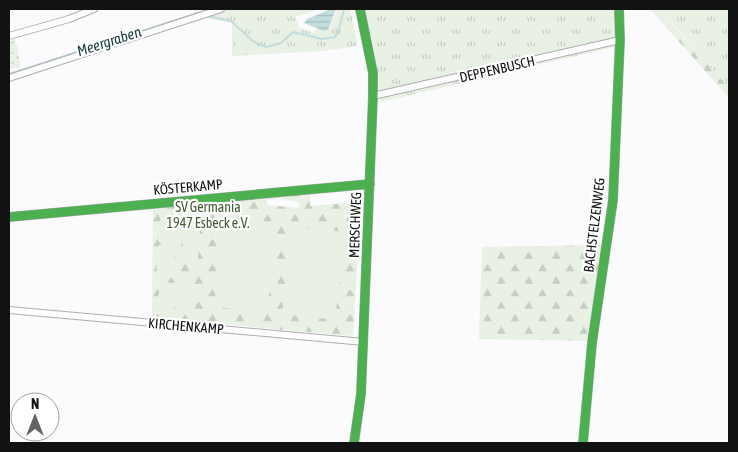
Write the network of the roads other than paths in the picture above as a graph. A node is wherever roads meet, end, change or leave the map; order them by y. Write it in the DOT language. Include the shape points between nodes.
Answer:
graph roads {
  1 [pos="94,9"];
  2 [pos="221,9"];
  3 [pos="360,9"];
  4 [pos="619,9"];
  5 [pos="9,36"];
  6 [pos="620,40"];
  7 [pos="9,78"];
  8 [pos="373,96"];
  9 [pos="370,184"];
  10 [pos="9,216"];
  11 [pos="9,310"];
  12 [pos="364,342"];
  13 [pos="354,443"];
  14 [pos="583,443"];
  1 -- 5 [label="street"];
  2 -- 7 [label="street"];
  3 -- 8 [label="street, MERSCHWEG" via="373,73"];
  4 -- 6 [label="street, BACHSTELZENWEG"];
  6 -- 8 [label="street, DEPPENBUSCH"];
  6 -- 14 [label="street, BACHSTELZENWEG" via="613,200 592,344"];
  8 -- 9 [label="street, MERSCHWEG"];
  9 -- 10 [label="street, KÖSTERKAMP"];
  9 -- 12 [label="street, MERSCHWEG"];
  11 -- 12 [label="street, KIRCHENKAMP"];
  12 -- 13 [label="street, MERSCHWEG" via="362,394"];
}
